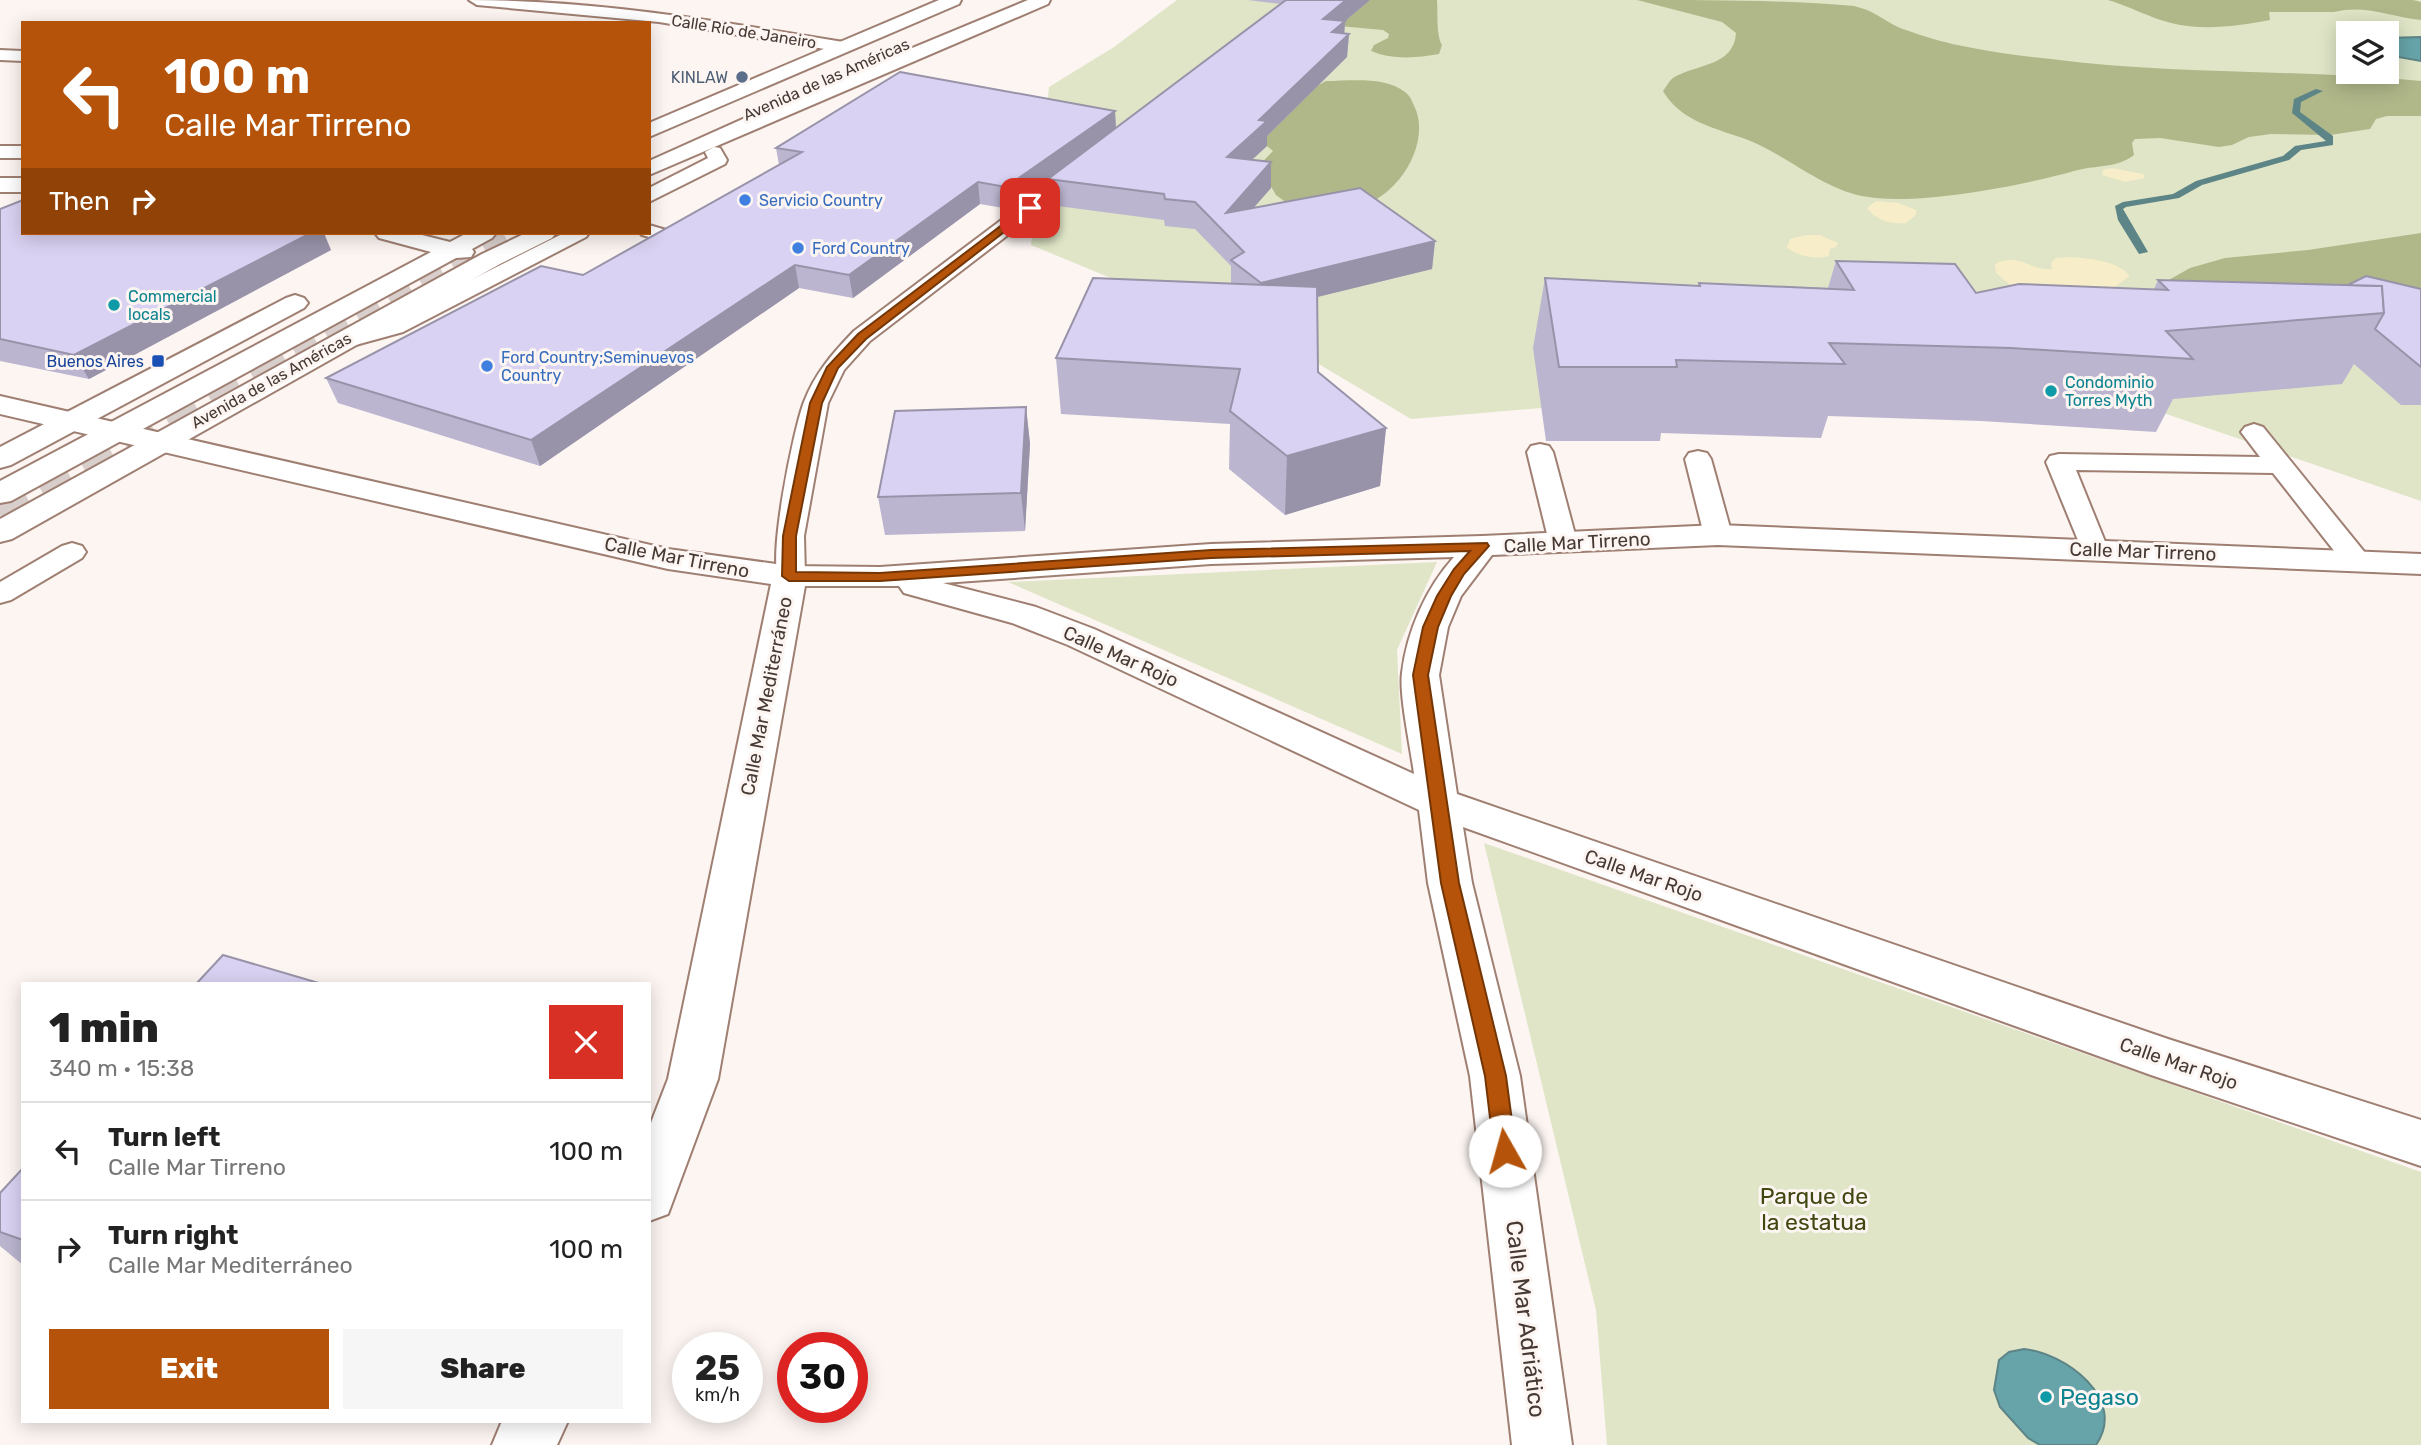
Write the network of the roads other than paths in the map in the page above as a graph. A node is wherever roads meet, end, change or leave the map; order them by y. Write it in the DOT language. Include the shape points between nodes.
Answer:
graph roads {
  1 [pos="477,0"];
  2 [pos="953,0"];
  3 [pos="1004,0"];
  4 [pos="1042,0"];
  5 [pos="577,9"];
  6 [pos="541,21"];
  7 [pos="981,27"];
  8 [pos="844,47"];
  9 [pos="0,55"];
  10 [pos="21,56"];
  11 [pos="651,130"];
  12 [pos="21,141"];
  13 [pos="0,142"];
  14 [pos="1106,150"];
  15 [pos="0,152"];
  16 [pos="21,152"];
  17 [pos="714,152"];
  18 [pos="651,156"];
  19 [pos="651,168"];
  20 [pos="651,181"];
  21 [pos="0,185"];
  22 [pos="21,185"];
  23 [pos="651,195"];
  24 [pos="398,235"];
  25 [pos="535,235"];
  26 [pos="575,235"];
  27 [pos="432,241"];
  28 [pos="487,246"];
  29 [pos="379,260"];
  30 [pos="317,292"];
  31 [pos="339,343"];
  32 [pos="0,405"];
  33 [pos="70,421"];
  34 [pos="113,432"];
  35 [pos="2254,432"];
  36 [pos="159,442"];
  37 [pos="1540,452"];
  38 [pos="0,458"];
  39 [pos="1698,459"];
  40 [pos="2281,465"];
  41 [pos="0,494"];
  42 [pos="0,532"];
  43 [pos="1718,535"];
  44 [pos="1563,542"];
  45 [pos="1482,546"];
  46 [pos="2094,549"];
  47 [pos="72,552"];
  48 [pos="2356,560"];
  49 [pos="2421,564"];
  50 [pos="789,576"];
  51 [pos="880,577"];
  52 [pos="0,594"];
  53 [pos="1440,803"];
  54 [pos="2421,1143"];
  55 [pos="651,1192"];
  56 [pos="537,1423"];
  57 [pos="522,1445"];
  58 [pos="1542,1445"];
  1 -- 5 [label="street, Calle Río de Janeiro"];
  2 -- 8 [label="street, Avenida de las Américas"];
  3 -- 18 [label="street, Avenida de las Américas"];
  4 -- 7 [label="street, Avenida de las Américas"];
  5 -- 6 [label="street"];
  5 -- 8 [label="street, Calle Río de Janeiro" via="708,24"];
  7 -- 17 [label="street, Avenida de las Américas" via="867,92"];
  7 -- 19 [label="street, Avenida de las Américas"];
  8 -- 11 [label="street, Avenida de las Américas"];
  9 -- 10 [label="street"];
  12 -- 13 [label="street"];
  14 -- 50 [label="lane, Calle Mar Mediterráneo" via="862,336 833,367 816,403 790,536"];
  15 -- 16 [label="street"];
  17 -- 20 [label="street, Avenida de las Américas"];
  17 -- 23 [label="lane" via="718,160"];
  21 -- 22 [label="street"];
  24 -- 27 [label="street"];
  25 -- 28 [label="street, Avenida de las Américas"];
  26 -- 31 [label="lane" via="395,327"];
  27 -- 28 [label="street"];
  27 -- 29 [label="street"];
  27 -- 34 [label="street, Avenida de las Américas"];
  28 -- 31 [label="street, Avenida de las Américas"];
  30 -- 33 [label="street"];
  31 -- 36 [label="street, Avenida de las Américas"];
  32 -- 33 [label="street, Calle Mar Tirreno"];
  33 -- 34 [label="street, Calle Mar Tirreno"];
  33 -- 38 [label="street"];
  34 -- 36 [label="street, Calle Mar Tirreno"];
  34 -- 41 [label="street, Avenida de las Américas"];
  35 -- 40 [label="lane"];
  36 -- 42 [label="street, Avenida de las Américas"];
  36 -- 50 [label="street, Calle Mar Tirreno" via="668,559"];
  37 -- 44 [label="lane"];
  39 -- 43 [label="lane"];
  40 -- 46 [label="lane" via="2059,462"];
  40 -- 48 [label="lane"];
  43 -- 44 [label="street, Calle Mar Tirreno"];
  43 -- 46 [label="street, Calle Mar Tirreno"];
  44 -- 45 [label="street, Calle Mar Tirreno"];
  45 -- 51 [label="street, Calle Mar Tirreno" via="1211,554"];
  45 -- 53 [label="street, Calle Mar Adriático" via="1444,596 1430,627 1420,675"];
  46 -- 48 [label="street, Calle Mar Tirreno"];
  47 -- 52 [label="lane"];
  48 -- 49 [label="street, Calle Mar Tirreno"];
  50 -- 51 [label="street, Calle Mar Tirreno"];
  50 -- 55 [label="street, Calle Mar Mediterráneo" via="693,1079"];
  51 -- 53 [label="street, Calle Mar Rojo" via="1024,615 1081,637"];
  53 -- 54 [label="street, Calle Mar Rojo" via="2168,1060"];
  53 -- 58 [label="street, Calle Mar Adriático" via="1450,883 1495,1076"];
  56 -- 57 [label="street"];
}
